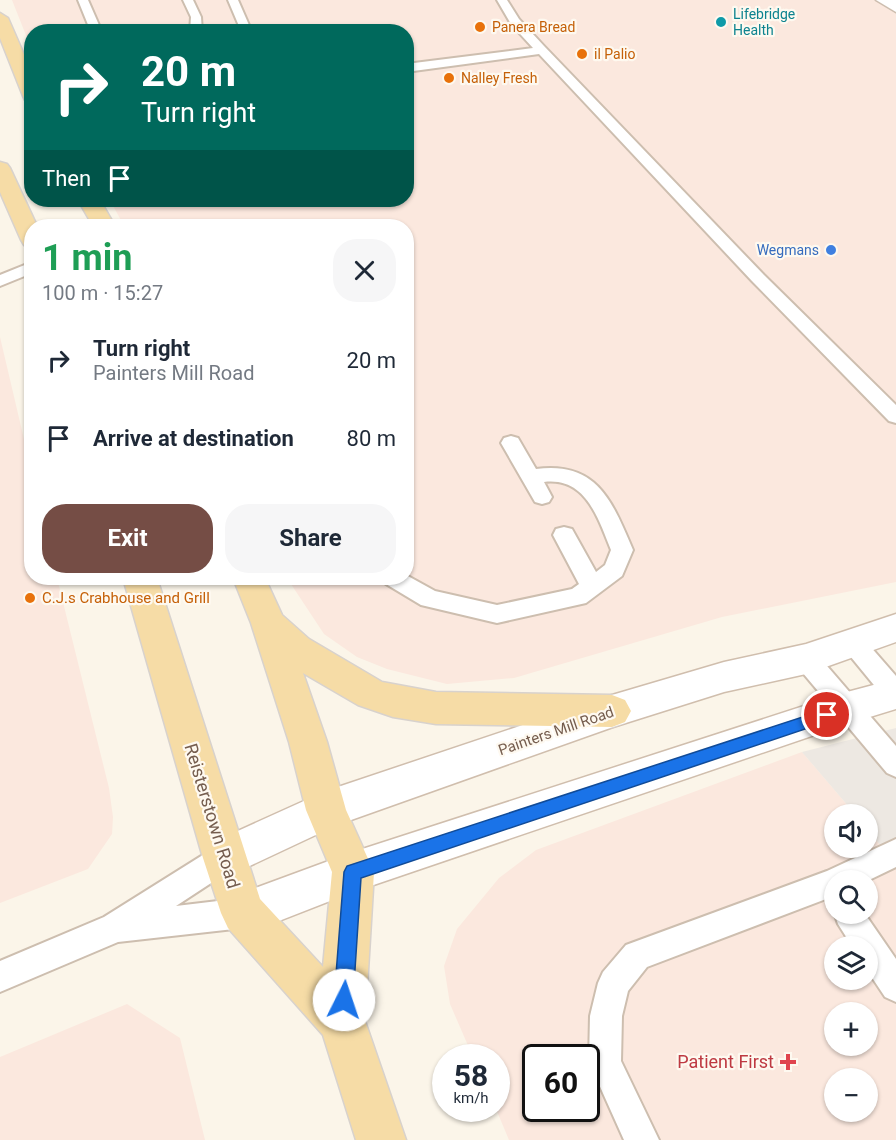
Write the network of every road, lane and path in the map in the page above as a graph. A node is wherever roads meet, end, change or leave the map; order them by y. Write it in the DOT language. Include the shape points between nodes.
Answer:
graph roads {
  1 [pos="83,0"];
  2 [pos="188,0"];
  3 [pos="233,0"];
  4 [pos="502,0"];
  5 [pos="884,0"];
  6 [pos="896,7"];
  7 [pos="0,18"];
  8 [pos="94,24"];
  9 [pos="196,24"];
  10 [pos="243,24"];
  11 [pos="533,40"];
  12 [pos="543,50"];
  13 [pos="414,55"];
  14 [pos="414,67"];
  15 [pos="24,76"];
  16 [pos="0,168"];
  17 [pos="24,222"];
  18 [pos="24,270"];
  19 [pos="0,281"];
  20 [pos="896,417"];
  21 [pos="511,443"];
  22 [pos="530,477"];
  23 [pos="542,497"];
  24 [pos="564,535"];
  25 [pos="142,585"];
  26 [pos="252,585"];
  27 [pos="406,585"];
  28 [pos="592,586"];
  29 [pos="268,623"];
  30 [pos="896,628"];
  31 [pos="854,644"];
  32 [pos="806,658"];
  33 [pos="896,694"];
  34 [pos="847,708"];
  35 [pos="612,711"];
  36 [pos="896,765"];
  37 [pos="326,810"];
  38 [pos="896,853"];
  39 [pos="224,858"];
  40 [pos="863,870"];
  41 [pos="353,872"];
  42 [pos="824,888"];
  43 [pos="243,913"];
  44 [pos="855,924"];
  45 [pos="115,928"];
  46 [pos="0,977"];
  47 [pos="896,986"];
  48 [pos="342,1021"];
  49 [pos="381,1140"];
  50 [pos="642,1140"];
  1 -- 8 [label="lane"];
  2 -- 9 [label="lane"];
  3 -- 10 [label="lane"];
  4 -- 11 [label="lane" via="505,9"];
  5 -- 6 [label="main road"];
  7 -- 15 [label="main road"];
  11 -- 12 [label="lane"];
  11 -- 13 [label="lane"];
  12 -- 14 [label="lane"];
  12 -- 20 [label="lane" via="758,278"];
  16 -- 17 [label="main road"];
  18 -- 19 [label="lane"];
  21 -- 22 [label="lane"];
  22 -- 23 [label="lane"];
  22 -- 28 [label="lane" via="561,474 587,486 609,520 622,550 614,570"];
  24 -- 28 [label="lane"];
  25 -- 39 [label="main road, Reisterstown Road"];
  26 -- 29 [label="main road, Reisterstown Road"];
  27 -- 28 [label="lane" via="429,599 497,614 578,597"];
  29 -- 35 [label="main road" via="296,650 318,664 371,694 393,701 436,708"];
  29 -- 37 [label="main road, Reisterstown Road"];
  30 -- 31 [label="main road, Painters Mill Road"];
  31 -- 32 [label="main road, Painters Mill Road"];
  31 -- 33 [label="lane"];
  32 -- 34 [label="lane"];
  32 -- 35 [label="main road, Painters Mill Road" via="724,677"];
  33 -- 34 [label="main road"];
  34 -- 36 [label="lane"];
  34 -- 41 [label="main road"];
  35 -- 37 [label="main road, Painters Mill Road"];
  37 -- 39 [label="main road, Painters Mill Road"];
  37 -- 41 [label="main road, Reisterstown Road"];
  38 -- 40 [label="lane"];
  39 -- 43 [label="main road, Reisterstown Road"];
  39 -- 45 [label="lane"];
  41 -- 43 [label="main road"];
  41 -- 48 [label="main road, Reisterstown Road"];
  42 -- 50 [label="lane" via="637,956 614,983 606,1016 605,1062"];
  43 -- 45 [label="lane"];
  43 -- 48 [label="main road, Reisterstown Road"];
  44 -- 47 [label="lane"];
  45 -- 46 [label="lane"];
  48 -- 49 [label="main road, Reisterstown Road"];
}
